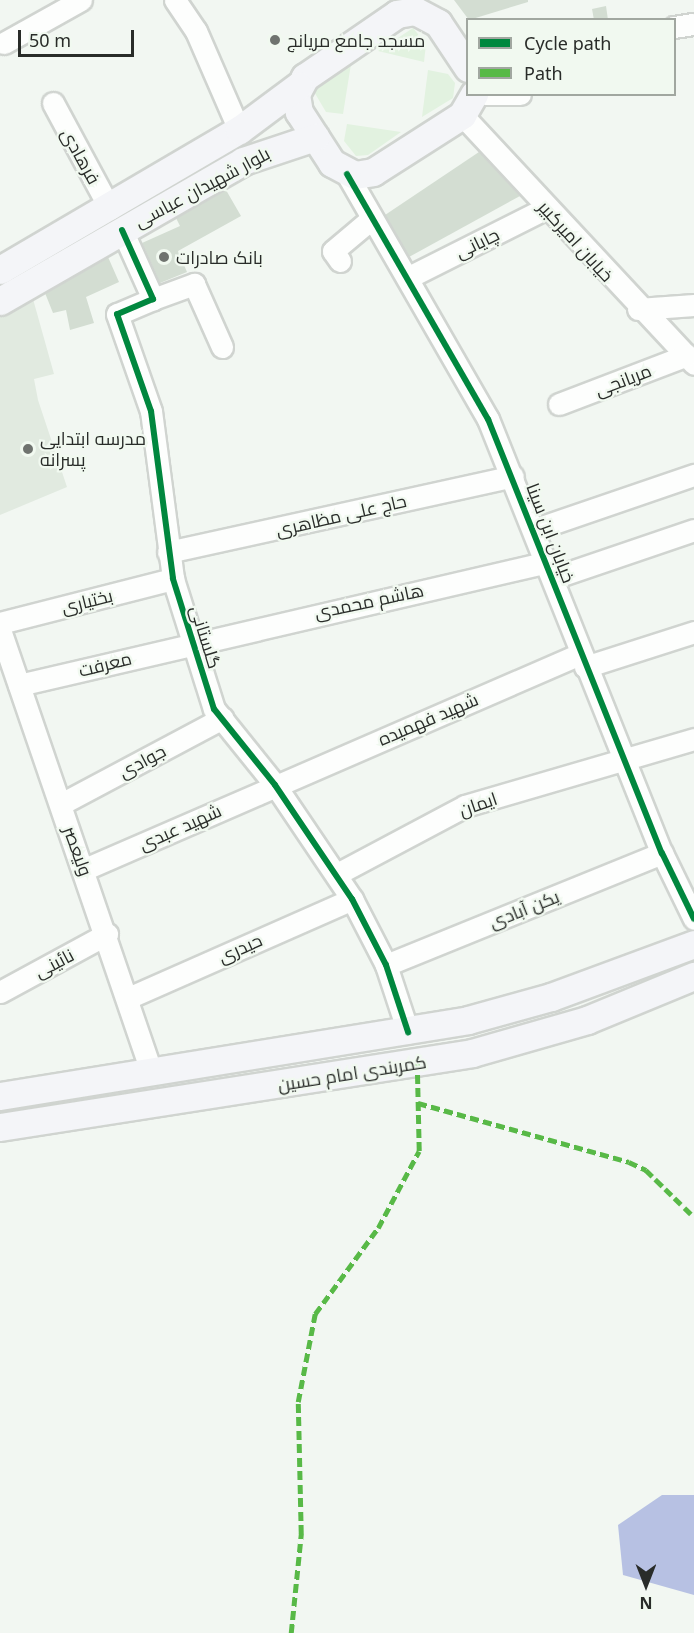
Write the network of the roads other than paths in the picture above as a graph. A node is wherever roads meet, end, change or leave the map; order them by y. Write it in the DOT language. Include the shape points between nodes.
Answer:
graph roads {
  1 [pos="81,0"];
  2 [pos="175,0"];
  3 [pos="421,6"];
  4 [pos="694,24"];
  5 [pos="676,27"];
  6 [pos="4,43"];
  7 [pos="466,65"];
  8 [pos="298,86"];
  9 [pos="52,103"];
  10 [pos="468,105"];
  11 [pos="239,130"];
  12 [pos="315,137"];
  13 [pos="347,174"];
  14 [pos="546,208"];
  15 [pos="116,219"];
  16 [pos="370,220"];
  17 [pos="340,261"];
  18 [pos="2,264"];
  19 [pos="409,277"];
  20 [pos="153,298"];
  21 [pos="0,301"];
  22 [pos="694,305"];
  23 [pos="638,309"];
  24 [pos="222,347"];
  25 [pos="691,360"];
  26 [pos="559,404"];
  27 [pos="694,475"];
  28 [pos="513,476"];
  29 [pos="536,529"];
  30 [pos="694,530"];
  31 [pos="168,552"];
  32 [pos="551,570"];
  33 [pos="173,579"];
  34 [pos="0,623"];
  35 [pos="0,630"];
  36 [pos="694,632"];
  37 [pos="192,643"];
  38 [pos="583,661"];
  39 [pos="19,685"];
  40 [pos="223,718"];
  41 [pos="694,739"];
  42 [pos="629,761"];
  43 [pos="275,785"];
  44 [pos="61,804"];
  45 [pos="662,853"];
  46 [pos="85,869"];
  47 [pos="337,874"];
  48 [pos="352,899"];
  49 [pos="694,919"];
  50 [pos="107,934"];
  51 [pos="694,944"];
  52 [pos="386,965"];
  53 [pos="694,976"];
  54 [pos="0,992"];
  55 [pos="128,998"];
  56 [pos="408,1032"];
  57 [pos="152,1073"];
  58 [pos="0,1096"];
  59 [pos="0,1127"];
  1 -- 6 [label="street"];
  2 -- 11 [label="street" via="196,31"];
  3 -- 7 [label="main road" via="438,23"];
  3 -- 8 [label="main road, بلوار شهیدان عباسی" via="397,14"];
  4 -- 5 [label="street"];
  8 -- 11 [label="main road, بلوار شهیدان عباسی"];
  8 -- 12 [label="main road" via="299,112"];
  9 -- 15 [label="street, فرهادی"];
  10 -- 13 [label="main road" via="373,172"];
  10 -- 14 [label="street, خیابان امیرکبیر"];
  11 -- 15 [label="main road, بلوار شهیدان عباسی"];
  12 -- 13 [label="main road" via="332,163"];
  12 -- 15 [label="main road, بلوار شهیدان عباسی" via="243,161"];
  13 -- 16 [label="street, خیابان ابن سینا"];
  14 -- 19 [label="street, چایانی"];
  14 -- 23 [label="street, خیابان امیرکبیر"];
  15 -- 18 [label="main road, بلوار شهیدان عباسی"];
  15 -- 20 [label="street"];
  15 -- 21 [label="main road, بلوار شهیدان عباسی"];
  16 -- 17 [label="street" via="333,251"];
  16 -- 19 [label="street, خیابان ابن سینا"];
  19 -- 28 [label="street, خیابان ابن سینا"];
  20 -- 24 [label="street" via="194,284"];
  20 -- 31 [label="street, گلستانی" via="117,314 151,411"];
  22 -- 23 [label="street"];
  23 -- 25 [label="street, خیابان امیرکبیر"];
  25 -- 26 [label="street, مریانجی"];
  27 -- 29 [label="street"];
  28 -- 29 [label="street, خیابان ابن سینا"];
  28 -- 31 [label="street, حاج علی مظاهری"];
  29 -- 32 [label="street, خیابان ابن سینا"];
  30 -- 32 [label="street, هاشم محمدی"];
  31 -- 33 [label="street, گلستانی"];
  32 -- 37 [label="street, هاشم محمدی"];
  32 -- 38 [label="street, خیابان ابن سینا"];
  33 -- 34 [label="street, بختیاری"];
  33 -- 37 [label="street, گلستانی"];
  35 -- 39 [label="street, ولیعصر"];
  36 -- 38 [label="street, شهید فهمیده"];
  37 -- 39 [label="street, معرفت"];
  37 -- 40 [label="street, گلستانی" via="214,709"];
  38 -- 42 [label="street, خیابان ابن سینا"];
  38 -- 43 [label="street, شهید فهمیده"];
  39 -- 44 [label="street, ولیعصر"];
  40 -- 43 [label="street, گلستانی"];
  40 -- 44 [label="street, جوادی"];
  41 -- 42 [label="street, ایمان"];
  42 -- 45 [label="street, خیابان ابن سینا"];
  42 -- 47 [label="street, ایمان" via="465,806"];
  43 -- 46 [label="street, شهید عبدی"];
  43 -- 47 [label="street, گلستانی"];
  44 -- 46 [label="street, ولیعصر"];
  45 -- 49 [label="street, خیابان ابن سینا"];
  45 -- 52 [label="street, یکن آبادی"];
  46 -- 50 [label="street, ولیعصر"];
  47 -- 48 [label="street, گلستانی"];
  48 -- 52 [label="street, گلستانی"];
  48 -- 55 [label="street, حیدری"];
  50 -- 54 [label="street, نائینی"];
  50 -- 55 [label="street, ولیعصر"];
  51 -- 56 [label="main road, کمربندی امام حسین" via="551,997"];
  52 -- 56 [label="street, گلستانی"];
  53 -- 59 [label="main road, کمربندی امام حسین" via="588,1020 472,1053"];
  55 -- 57 [label="street, ولیعصر"];
  56 -- 57 [label="main road, کمربندی امام حسین"];
  57 -- 58 [label="main road, کمربندی امام حسین"];
}
